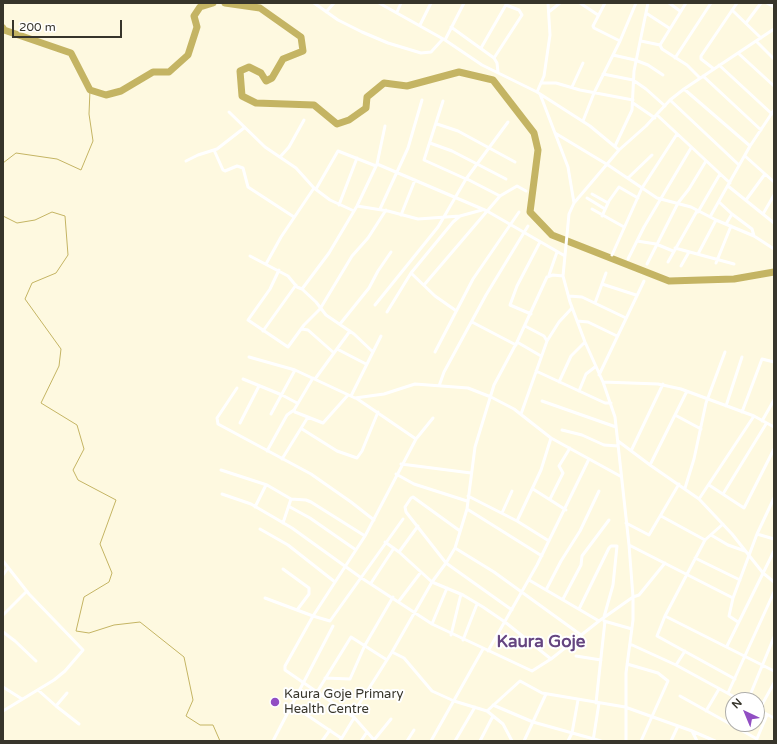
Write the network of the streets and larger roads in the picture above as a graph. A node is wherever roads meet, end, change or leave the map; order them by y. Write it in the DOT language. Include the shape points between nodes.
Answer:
graph roads {
  1 [pos="314,3"];
  2 [pos="334,3"];
  3 [pos="379,3"];
  4 [pos="401,3"];
  5 [pos="431,3"];
  6 [pos="464,3"];
  7 [pos="548,3"];
  8 [pos="560,3"];
  9 [pos="580,3"];
  10 [pos="605,3"];
  11 [pos="636,3"];
  12 [pos="648,3"];
  13 [pos="668,3"];
  14 [pos="686,3"];
  15 [pos="711,3"];
  16 [pos="737,3"];
  17 [pos="761,3"];
  18 [pos="767,3"];
  19 [pos="506,4"];
  20 [pos="774,7"];
  21 [pos="732,10"];
  22 [pos="550,11"];
  23 [pos="326,12"];
  24 [pos="397,12"];
  25 [pos="680,12"];
  26 [pos="646,13"];
  27 [pos="598,15"];
  28 [pos="746,23"];
  29 [pos="420,25"];
  30 [pos="451,27"];
  31 [pos="670,28"];
  32 [pos="773,30"];
  33 [pos="762,38"];
  34 [pos="443,40"];
  35 [pos="620,41"];
  36 [pos="640,41"];
  37 [pos="756,41"];
  38 [pos="660,44"];
  39 [pos="481,48"];
  40 [pos="738,53"];
  41 [pos="613,55"];
  42 [pos="494,58"];
  43 [pos="675,58"];
  44 [pos="774,59"];
  45 [pos="635,60"];
  46 [pos="583,63"];
  47 [pos="719,65"];
  48 [pos="714,69"];
  49 [pos="498,72"];
  50 [pos="603,74"];
  51 [pos="663,75"];
  52 [pos="702,77"];
  53 [pos="633,80"];
  54 [pos="541,83"];
  55 [pos="774,86"];
  56 [pos="572,87"];
  57 [pos="684,89"];
  58 [pos="538,93"];
  59 [pos="594,93"];
  60 [pos="422,100"];
  61 [pos="670,100"];
  62 [pos="442,101"];
  63 [pos="633,102"];
  64 [pos="665,106"];
  65 [pos="229,112"];
  66 [pos="773,112"];
  67 [pos="656,117"];
  68 [pos="304,120"];
  69 [pos="583,121"];
  70 [pos="508,122"];
  71 [pos="437,124"];
  72 [pos="385,126"];
  73 [pos="244,128"];
  74 [pos="760,130"];
  75 [pos="555,133"];
  76 [pos="677,134"];
  77 [pos="430,143"];
  78 [pos="615,146"];
  79 [pos="750,146"];
  80 [pos="489,148"];
  81 [pos="690,148"];
  82 [pos="214,150"];
  83 [pos="619,150"];
  84 [pos="652,155"];
  85 [pos="745,156"];
  86 [pos="280,157"];
  87 [pos="357,158"];
  88 [pos="186,161"];
  89 [pos="706,161"];
  90 [pos="515,162"];
  91 [pos="376,165"];
  92 [pos="477,165"];
  93 [pos="608,165"];
  94 [pos="739,165"];
  95 [pos="398,172"];
  96 [pos="720,174"];
  97 [pos="765,174"];
  98 [pos="628,178"];
  99 [pos="466,179"];
  100 [pos="506,179"];
  101 [pos="415,180"];
  102 [pos="774,182"];
  103 [pos="729,184"];
  104 [pos="642,188"];
  105 [pos="315,189"];
  106 [pos="526,190"];
  107 [pos="592,194"];
  108 [pos="774,195"];
  109 [pos="500,196"];
  110 [pos="455,197"];
  111 [pos="586,198"];
  112 [pos="638,198"];
  113 [pos="661,199"];
  114 [pos="746,200"];
  115 [pos="719,202"];
  116 [pos="574,203"];
  117 [pos="608,203"];
  118 [pos="678,203"];
  119 [pos="340,205"];
  120 [pos="357,206"];
  121 [pos="380,209"];
  122 [pos="482,209"];
  123 [pos="592,209"];
  124 [pos="605,209"];
  125 [pos="386,210"];
  126 [pos="354,211"];
  127 [pos="487,211"];
  128 [pos="698,211"];
  129 [pos="519,212"];
  130 [pos="732,214"];
  131 [pos="763,214"];
  132 [pos="401,215"];
  133 [pos="460,216"];
  134 [pos="602,216"];
  135 [pos="294,217"];
  136 [pos="710,217"];
  137 [pos="442,218"];
  138 [pos="716,220"];
  139 [pos="774,223"];
  140 [pos="510,224"];
  141 [pos="726,224"];
  142 [pos="528,226"];
  143 [pos="731,226"];
  144 [pos="624,227"];
  145 [pos="524,232"];
  146 [pos="754,236"];
  147 [pos="637,241"];
  148 [pos="540,242"];
  149 [pos="656,244"];
  150 [pos="774,249"];
  151 [pos="674,250"];
  152 [pos="391,252"];
  153 [pos="556,252"];
  154 [pos="689,252"];
  155 [pos="698,254"];
  156 [pos="612,255"];
  157 [pos="250,256"];
  158 [pos="565,256"];
  159 [pos="628,259"];
  160 [pos="716,261"];
  161 [pos="668,262"];
  162 [pos="266,264"];
  163 [pos="647,264"];
  164 [pos="734,264"];
  165 [pos="681,266"];
  166 [pos="278,270"];
  167 [pos="411,273"];
  168 [pos="606,274"];
  169 [pos="549,275"];
  170 [pos="563,276"];
  171 [pos="644,281"];
  172 [pos="602,284"];
  173 [pos="296,285"];
  174 [pos="424,285"];
  175 [pos="302,289"];
  176 [pos="636,295"];
  177 [pos="568,296"];
  178 [pos="595,303"];
  179 [pos="375,305"];
  180 [pos="572,308"];
  181 [pos="320,309"];
  182 [pos="455,310"];
  183 [pos="387,312"];
  184 [pos="531,314"];
  185 [pos="626,318"];
  186 [pos="577,321"];
  187 [pos="472,322"];
  188 [pos="340,324"];
  189 [pos="525,326"];
  190 [pos="302,329"];
  191 [pos="263,331"];
  192 [pos="350,331"];
  193 [pos="381,336"];
  194 [pos="617,336"];
  195 [pos="547,341"];
  196 [pos="584,342"];
  197 [pos="516,344"];
  198 [pos="337,349"];
  199 [pos="373,352"];
  200 [pos="435,352"];
  201 [pos="725,352"];
  202 [pos="334,353"];
  203 [pos="541,356"];
  204 [pos="250,357"];
  205 [pos="742,357"];
  206 [pos="774,362"];
  207 [pos="366,364"];
  208 [pos="595,367"];
  209 [pos="294,370"];
  210 [pos="536,371"];
  211 [pos="600,375"];
  212 [pos="243,379"];
  213 [pos="314,379"];
  214 [pos="559,382"];
  215 [pos="603,382"];
  216 [pos="663,384"];
  217 [pos="259,386"];
  218 [pos="439,386"];
  219 [pos="237,388"];
  220 [pos="579,391"];
  221 [pos="686,391"];
  222 [pos="282,395"];
  223 [pos="350,395"];
  224 [pos="491,397"];
  225 [pos="356,398"];
  226 [pos="708,400"];
  227 [pos="774,400"];
  228 [pos="542,401"];
  229 [pos="297,403"];
  230 [pos="611,403"];
  231 [pos="726,406"];
  232 [pos="294,410"];
  233 [pos="378,412"];
  234 [pos="742,412"];
  235 [pos="271,414"];
  236 [pos="521,414"];
  237 [pos="675,415"];
  238 [pos="754,416"];
  239 [pos="308,417"];
  240 [pos="433,418"];
  241 [pos="762,421"];
  242 [pos="240,422"];
  243 [pos="766,424"];
  244 [pos="616,427"];
  245 [pos="774,427"];
  246 [pos="701,428"];
  247 [pos="302,429"];
  248 [pos="562,430"];
  249 [pos="551,438"];
  250 [pos="416,439"];
  251 [pos="618,441"];
  252 [pos="618,446"];
  253 [pos="570,448"];
  254 [pos="774,449"];
  255 [pos="267,451"];
  256 [pos="631,451"];
  257 [pos="282,459"];
  258 [pos="589,459"];
  259 [pos="401,464"];
  260 [pos="650,465"];
  261 [pos="221,470"];
  262 [pos="396,474"];
  263 [pos="471,474"];
  264 [pos="620,476"];
  265 [pos="679,484"];
  266 [pos="266,485"];
  267 [pos="709,485"];
  268 [pos="685,488"];
  269 [pos="533,489"];
  270 [pos="512,491"];
  271 [pos="599,491"];
  272 [pos="222,494"];
  273 [pos="723,494"];
  274 [pos="468,496"];
  275 [pos="774,498"];
  276 [pos="291,499"];
  277 [pos="550,499"];
  278 [pos="699,499"];
  279 [pos="468,502"];
  280 [pos="255,507"];
  281 [pos="290,507"];
  282 [pos="467,510"];
  283 [pos="566,510"];
  284 [pos="502,513"];
  285 [pos="661,516"];
  286 [pos="403,519"];
  287 [pos="374,520"];
  288 [pos="609,520"];
  289 [pos="517,521"];
  290 [pos="283,523"];
  291 [pos="626,523"];
  292 [pos="723,524"];
  293 [pos="418,526"];
  294 [pos="260,530"];
  295 [pos="460,531"];
  296 [pos="757,534"];
  297 [pos="711,535"];
  298 [pos="365,536"];
  299 [pos="774,539"];
  300 [pos="705,540"];
  301 [pos="549,541"];
  302 [pos="385,542"];
  303 [pos="629,544"];
  304 [pos="394,548"];
  305 [pos="454,548"];
  306 [pos="356,550"];
  307 [pos="745,551"];
  308 [pos="774,551"];
  309 [pos="399,552"];
  310 [pos="542,556"];
  311 [pos="695,558"];
  312 [pos="750,558"];
  313 [pos="3,561"];
  314 [pos="446,563"];
  315 [pos="665,563"];
  316 [pos="346,566"];
  317 [pos="8,568"];
  318 [pos="282,569"];
  319 [pos="421,572"];
  320 [pos="763,573"];
  321 [pos="3,575"];
  322 [pos="687,575"];
  323 [pos="360,577"];
  324 [pos="529,580"];
  325 [pos="740,580"];
  326 [pos="335,582"];
  327 [pos="432,582"];
  328 [pos="774,582"];
  329 [pos="371,583"];
  330 [pos="447,588"];
  331 [pos="546,590"];
  332 [pos="26,591"];
  333 [pos="774,592"];
  334 [pos="522,593"];
  335 [pos="461,594"];
  336 [pos="394,597"];
  337 [pos="265,598"];
  338 [pos="633,598"];
  339 [pos="733,598"];
  340 [pos="563,599"];
  341 [pos="399,601"];
  342 [pos="770,601"];
  343 [pos="774,603"];
  344 [pos="478,604"];
  345 [pos="579,609"];
  346 [pos="298,610"];
  347 [pos="512,610"];
  348 [pos="414,613"];
  349 [pos="3,616"];
  350 [pos="312,616"];
  351 [pos="665,616"];
  352 [pos="602,619"];
  353 [pos="505,622"];
  354 [pos="738,622"];
  355 [pos="432,624"];
  356 [pos="334,626"];
  357 [pos="632,629"];
  358 [pos="3,632"];
  359 [pos="451,635"];
  360 [pos="581,635"];
  361 [pos="774,637"];
  362 [pos="463,640"];
  363 [pos="630,644"];
  364 [pos="364,646"];
  365 [pos="726,646"];
  366 [pos="483,649"];
  367 [pos="488,651"];
  368 [pos="685,651"];
  369 [pos="392,652"];
  370 [pos="576,656"];
  371 [pos="746,656"];
  372 [pos="551,659"];
  373 [pos="387,660"];
  374 [pos="601,660"];
  375 [pos="36,662"];
  376 [pos="627,664"];
  377 [pos="676,665"];
  378 [pos="763,665"];
  379 [pos="774,671"];
  380 [pos="326,678"];
  381 [pos="735,679"];
  382 [pos="304,683"];
  383 [pos="774,683"];
  384 [pos="3,687"];
  385 [pos="719,689"];
  386 [pos="38,690"];
  387 [pos="317,692"];
  388 [pos="726,692"];
  389 [pos="728,692"];
  390 [pos="751,692"];
  391 [pos="67,693"];
  392 [pos="546,694"];
  393 [pos="680,696"];
  394 [pos="765,698"];
  395 [pos="22,699"];
  396 [pos="578,700"];
  397 [pos="454,701"];
  398 [pos="597,703"];
  399 [pos="494,705"];
  400 [pos="56,706"];
  401 [pos="292,706"];
  402 [pos="475,707"];
  403 [pos="625,707"];
  404 [pos="3,711"];
  405 [pos="487,711"];
  406 [pos="706,711"];
  407 [pos="767,715"];
  408 [pos="493,716"];
  409 [pos="652,716"];
  410 [pos="353,717"];
  411 [pos="774,718"];
  412 [pos="391,719"];
  413 [pos="725,720"];
  414 [pos="533,722"];
  415 [pos="79,724"];
  416 [pos="678,726"];
  417 [pos="330,730"];
  418 [pos="414,730"];
  419 [pos="692,731"];
  420 [pos="367,732"];
  421 [pos="745,732"];
  422 [pos="572,733"];
  423 [pos="695,736"];
  424 [pos="341,739"];
  425 [pos="374,740"];
  426 [pos="594,740"];
  427 [pos="756,740"];
  428 [pos="273,741"];
  429 [pos="322,741"];
  430 [pos="361,741"];
  431 [pos="407,741"];
  432 [pos="431,741"];
  433 [pos="455,741"];
  434 [pos="480,741"];
  435 [pos="512,741"];
  436 [pos="524,741"];
  437 [pos="568,741"];
  438 [pos="601,741"];
  439 [pos="626,741"];
  440 [pos="642,741"];
  441 [pos="671,741"];
  442 [pos="692,741"];
  443 [pos="697,741"];
  444 [pos="715,741"];
  1 -- 23 [label="street"];
  2 -- 23 [label="street"];
  3 -- 24 [label="street"];
  4 -- 24 [label="street"];
  5 -- 29 [label="street"];
  6 -- 30 [label="street"];
  7 -- 22 [label="street"];
  8 -- 22 [label="street"];
  9 -- 27 [label="street"];
  10 -- 27 [label="street"];
  11 -- 35 [label="street"];
  12 -- 26 [label="street"];
  13 -- 25 [label="street"];
  14 -- 25 [label="street"];
  15 -- 43 [label="street"];
  16 -- 21 [label="street"];
  17 -- 28 [label="street"];
  18 -- 20 [label="street"];
  19 -- 39 [label="street"];
  19 -- 42 [label="street" via="519,10 522,15"];
  21 -- 28 [label="street"];
  21 -- 48 [label="street" via="701,56"];
  22 -- 54 [label="street" via="550,35"];
  23 -- 34 [label="street" via="388,44 421,53 432,52"];
  24 -- 29 [label="street"];
  25 -- 31 [label="street"];
  26 -- 31 [label="street"];
  26 -- 36 [label="street"];
  27 -- 35 [label="street" via="594,28"];
  28 -- 33 [label="street"];
  29 -- 34 [label="street"];
  30 -- 34 [label="street"];
  30 -- 39 [label="street"];
  31 -- 38 [label="street"];
  32 -- 33 [label="street"];
  33 -- 37 [label="street"];
  34 -- 49 [label="street"];
  35 -- 41 [label="street"];
  36 -- 38 [label="street"];
  36 -- 45 [label="street"];
  37 -- 40 [label="street"];
  37 -- 44 [label="street"];
  38 -- 43 [label="street" via="662,49"];
  39 -- 42 [label="street"];
  40 -- 47 [label="street"];
  40 -- 55 [label="street"];
  41 -- 45 [label="street"];
  41 -- 50 [label="street"];
  42 -- 49 [label="street"];
  43 -- 52 [label="street"];
  45 -- 51 [label="street"];
  45 -- 53 [label="street"];
  46 -- 56 [label="street"];
  47 -- 48 [label="street"];
  47 -- 66 [label="street"];
  48 -- 52 [label="street"];
  49 -- 58 [label="street"];
  50 -- 53 [label="street"];
  50 -- 59 [label="street"];
  52 -- 57 [label="street"];
  52 -- 74 [label="street"];
  53 -- 63 [label="street"];
  53 -- 64 [label="street"];
  54 -- 56 [label="street" via="551,82"];
  54 -- 58 [label="street"];
  56 -- 59 [label="street"];
  57 -- 61 [label="street"];
  57 -- 79 [label="street"];
  58 -- 69 [label="street"];
  58 -- 75 [label="street"];
  59 -- 63 [label="street"];
  59 -- 69 [label="street"];
  60 -- 95 [label="street"];
  61 -- 64 [label="street"];
  61 -- 94 [label="street"];
  62 -- 71 [label="street"];
  63 -- 67 [label="street"];
  63 -- 78 [label="street"];
  64 -- 67 [label="street"];
  65 -- 73 [label="street"];
  66 -- 74 [label="street"];
  67 -- 76 [label="street"];
  67 -- 83 [label="street"];
  68 -- 86 [label="street" via="289,147"];
  69 -- 78 [label="street"];
  70 -- 80 [label="street"];
  71 -- 77 [label="street"];
  71 -- 80 [label="street" via="458,131"];
  72 -- 91 [label="street"];
  73 -- 82 [label="street"];
  73 -- 86 [label="street"];
  74 -- 79 [label="street"];
  75 -- 93 [label="street"];
  75 -- 116 [label="street" via="568,167"];
  76 -- 81 [label="street"];
  76 -- 104 [label="street"];
  77 -- 92 [label="street" via="452,151"];
  77 -- 99 [label="street" via="424,158 426,162"];
  78 -- 83 [label="street"];
  79 -- 85 [label="street"];
  80 -- 90 [label="street"];
  80 -- 92 [label="street"];
  81 -- 89 [label="street"];
  81 -- 113 [label="street"];
  82 -- 88 [label="street"];
  82 -- 135 [label="street" via="222,170 237,166 243,168 248,186"];
  83 -- 93 [label="street"];
  84 -- 98 [label="street"];
  85 -- 94 [label="street"];
  85 -- 97 [label="street"];
  86 -- 105 [label="street" via="296,168"];
  87 -- 91 [label="street"];
  87 -- 105 [label="street" via="338,152"];
  87 -- 119 [label="street"];
  89 -- 96 [label="street"];
  89 -- 118 [label="street"];
  91 -- 95 [label="street"];
  91 -- 120 [label="street"];
  92 -- 99 [label="street"];
  92 -- 100 [label="street"];
  93 -- 98 [label="street"];
  93 -- 116 [label="street"];
  94 -- 103 [label="street"];
  95 -- 101 [label="street"];
  95 -- 121 [label="street"];
  96 -- 103 [label="street"];
  96 -- 128 [label="street"];
  97 -- 102 [label="street"];
  97 -- 114 [label="street"];
  98 -- 104 [label="street"];
  99 -- 109 [label="street"];
  99 -- 110 [label="street"];
  101 -- 110 [label="street"];
  101 -- 132 [label="street"];
  103 -- 114 [label="street"];
  103 -- 115 [label="street"];
  104 -- 112 [label="street"];
  104 -- 113 [label="street"];
  105 -- 119 [label="street"];
  105 -- 135 [label="street"];
  106 -- 109 [label="street" via="517,186"];
  107 -- 117 [label="street"];
  108 -- 131 [label="street"];
  109 -- 127 [label="street"];
  110 -- 122 [label="street"];
  110 -- 137 [label="street"];
  111 -- 124 [label="street"];
  112 -- 117 [label="street" via="619,187"];
  112 -- 144 [label="street"];
  113 -- 118 [label="street"];
  113 -- 147 [label="street"];
  114 -- 131 [label="street"];
  115 -- 130 [label="street"];
  115 -- 136 [label="street"];
  116 -- 158 [label="street" via="567,230"];
  117 -- 124 [label="street"];
  118 -- 128 [label="street"];
  118 -- 149 [label="street"];
  119 -- 126 [label="street"];
  120 -- 121 [label="street"];
  120 -- 126 [label="street"];
  121 -- 125 [label="street"];
  122 -- 127 [label="street"];
  122 -- 133 [label="street"];
  123 -- 134 [label="street"];
  124 -- 134 [label="street"];
  125 -- 132 [label="street"];
  125 -- 181 [label="street" via="368,238 352,256"];
  126 -- 175 [label="street" via="329,253"];
  127 -- 140 [label="street"];
  127 -- 174 [label="street"];
  128 -- 136 [label="street"];
  128 -- 151 [label="street"];
  129 -- 140 [label="street"];
  130 -- 141 [label="street"];
  130 -- 146 [label="street" via="752,229"];
  131 -- 139 [label="street"];
  132 -- 137 [label="street" via="418,219"];
  133 -- 137 [label="street"];
  133 -- 167 [label="street"];
  134 -- 144 [label="street"];
  135 -- 162 [label="street"];
  136 -- 138 [label="street"];
  137 -- 179 [label="street" via="432,235"];
  138 -- 141 [label="street"];
  138 -- 155 [label="street"];
  140 -- 145 [label="street"];
  140 -- 182 [label="street"];
  141 -- 143 [label="street"];
  142 -- 145 [label="street"];
  143 -- 146 [label="street"];
  143 -- 160 [label="street"];
  144 -- 156 [label="street"];
  145 -- 148 [label="street"];
  145 -- 187 [label="street"];
  146 -- 150 [label="street"];
  147 -- 149 [label="street"];
  147 -- 159 [label="street"];
  148 -- 153 [label="street"];
  148 -- 184 [label="street" via="510,305"];
  149 -- 151 [label="street"];
  149 -- 163 [label="street"];
  151 -- 154 [label="street"];
  151 -- 161 [label="street"];
  152 -- 188 [label="street" via="369,288"];
  153 -- 158 [label="street"];
  153 -- 169 [label="street"];
  154 -- 155 [label="street"];
  154 -- 165 [label="street"];
  155 -- 160 [label="street"];
  157 -- 162 [label="street"];
  158 -- 170 [label="street"];
  160 -- 164 [label="street"];
  162 -- 166 [label="street"];
  166 -- 173 [label="street"];
  166 -- 191 [label="street" via="270,289 248,320"];
  167 -- 174 [label="street"];
  167 -- 183 [label="street"];
  168 -- 172 [label="street"];
  169 -- 170 [label="street"];
  169 -- 184 [label="street"];
  170 -- 177 [label="street"];
  171 -- 176 [label="street"];
  172 -- 176 [label="street"];
  172 -- 178 [label="street"];
  173 -- 175 [label="street"];
  173 -- 191 [label="street"];
  174 -- 182 [label="street"];
  175 -- 181 [label="street"];
  176 -- 185 [label="street"];
  177 -- 178 [label="street" via="582,297"];
  177 -- 180 [label="street"];
  178 -- 185 [label="street"];
  180 -- 186 [label="street"];
  180 -- 195 [label="street"];
  181 -- 188 [label="street"];
  181 -- 190 [label="street"];
  182 -- 200 [label="street"];
  184 -- 189 [label="street"];
  185 -- 194 [label="street"];
  186 -- 194 [label="street" via="588,322"];
  186 -- 196 [label="street"];
  187 -- 197 [label="street"];
  187 -- 218 [label="street"];
  188 -- 192 [label="street"];
  189 -- 195 [label="street" via="544,336"];
  189 -- 197 [label="street"];
  190 -- 191 [label="street" via="288,347"];
  190 -- 202 [label="street" via="308,330"];
  192 -- 198 [label="street"];
  192 -- 199 [label="street"];
  193 -- 199 [label="street"];
  194 -- 211 [label="street"];
  195 -- 203 [label="street"];
  196 -- 208 [label="street"];
  196 -- 214 [label="street" via="571,356"];
  197 -- 203 [label="street"];
  197 -- 224 [label="street" via="500,372"];
  198 -- 202 [label="street"];
  198 -- 207 [label="street"];
  199 -- 207 [label="street"];
  201 -- 226 [label="street"];
  202 -- 213 [label="street"];
  203 -- 210 [label="street"];
  204 -- 209 [label="street"];
  205 -- 231 [label="street"];
  206 -- 234 [label="street" via="762,359"];
  207 -- 223 [label="street"];
  208 -- 211 [label="street"];
  208 -- 220 [label="street" via="586,374"];
  209 -- 213 [label="street"];
  209 -- 222 [label="street"];
  210 -- 214 [label="street"];
  210 -- 236 [label="street"];
  211 -- 215 [label="street"];
  212 -- 217 [label="street"];
  213 -- 223 [label="street"];
  213 -- 229 [label="street"];
  214 -- 220 [label="street"];
  215 -- 216 [label="street"];
  215 -- 230 [label="street"];
  216 -- 221 [label="street"];
  216 -- 256 [label="street"];
  217 -- 222 [label="street"];
  217 -- 242 [label="street"];
  218 -- 224 [label="street" via="468,388"];
  218 -- 225 [label="street" via="415,384 384,394"];
  219 -- 255 [label="street" via="216,421"];
  220 -- 230 [label="street" via="605,403"];
  221 -- 226 [label="street"];
  221 -- 237 [label="street"];
  222 -- 229 [label="street"];
  222 -- 235 [label="street"];
  223 -- 225 [label="street"];
  223 -- 239 [label="street" via="323,423"];
  224 -- 236 [label="street"];
  224 -- 263 [label="street" via="475,447"];
  225 -- 233 [label="street"];
  226 -- 231 [label="street"];
  226 -- 246 [label="street"];
  227 -- 241 [label="street"];
  228 -- 244 [label="street"];
  229 -- 232 [label="street"];
  230 -- 244 [label="street"];
  231 -- 234 [label="street"];
  232 -- 239 [label="street"];
  232 -- 255 [label="street" via="287,415"];
  233 -- 247 [label="street" via="357,458 337,451"];
  233 -- 250 [label="street"];
  234 -- 238 [label="street"];
  236 -- 249 [label="street"];
  237 -- 246 [label="street"];
  237 -- 260 [label="street"];
  238 -- 241 [label="street"];
  238 -- 267 [label="street"];
  239 -- 247 [label="street"];
  240 -- 250 [label="street"];
  241 -- 243 [label="street"];
  243 -- 245 [label="street"];
  243 -- 273 [label="street"];
  244 -- 251 [label="street"];
  246 -- 268 [label="street"];
  247 -- 257 [label="street"];
  248 -- 252 [label="street" via="582,435 604,445"];
  249 -- 253 [label="street"];
  249 -- 269 [label="street"];
  250 -- 259 [label="street"];
  251 -- 252 [label="street"];
  251 -- 256 [label="street"];
  252 -- 264 [label="street"];
  253 -- 258 [label="street"];
  253 -- 277 [label="street" via="559,466 563,473"];
  254 -- 273 [label="street" via="745,508"];
  255 -- 257 [label="street"];
  256 -- 260 [label="street"];
  257 -- 287 [label="street" via="311,474"];
  258 -- 264 [label="street"];
  258 -- 283 [label="street"];
  259 -- 262 [label="street"];
  259 -- 263 [label="street"];
  260 -- 265 [label="street"];
  261 -- 266 [label="street"];
  262 -- 279 [label="street" via="421,486"];
  262 -- 287 [label="street"];
  263 -- 274 [label="street"];
  264 -- 291 [label="street"];
  265 -- 268 [label="street"];
  265 -- 285 [label="street"];
  266 -- 276 [label="street"];
  266 -- 280 [label="street"];
  267 -- 273 [label="street"];
  267 -- 278 [label="street"];
  268 -- 278 [label="street"];
  269 -- 277 [label="street"];
  269 -- 289 [label="street"];
  270 -- 284 [label="street"];
  271 -- 331 [label="street" via="580,531"];
  272 -- 280 [label="street"];
  274 -- 279 [label="street"];
  274 -- 284 [label="street"];
  275 -- 296 [label="street"];
  276 -- 281 [label="street"];
  276 -- 298 [label="street" via="306,500 318,505"];
  277 -- 283 [label="street"];
  278 -- 292 [label="street"];
  279 -- 282 [label="street"];
  280 -- 290 [label="street"];
  281 -- 290 [label="street"];
  281 -- 306 [label="street"];
  282 -- 295 [label="street"];
  282 -- 310 [label="street"];
  283 -- 301 [label="street"];
  284 -- 289 [label="street"];
  285 -- 291 [label="street" via="649,535"];
  285 -- 300 [label="street"];
  286 -- 302 [label="street"];
  287 -- 298 [label="street"];
  288 -- 340 [label="street" via="582,556 581,565"];
  289 -- 301 [label="street"];
  290 -- 316 [label="street"];
  291 -- 303 [label="street"];
  292 -- 297 [label="street"];
  292 -- 307 [label="street"];
  293 -- 295 [label="street" via="405,509 412,497"];
  293 -- 309 [label="street"];
  293 -- 314 [label="street"];
  294 -- 326 [label="street" via="288,545"];
  295 -- 305 [label="street"];
  296 -- 299 [label="street"];
  296 -- 312 [label="street"];
  297 -- 300 [label="street"];
  297 -- 307 [label="street"];
  298 -- 306 [label="street"];
  300 -- 311 [label="street"];
  301 -- 310 [label="street"];
  302 -- 304 [label="street"];
  302 -- 323 [label="street"];
  303 -- 315 [label="street"];
  303 -- 338 [label="street"];
  304 -- 309 [label="street"];
  304 -- 329 [label="street"];
  305 -- 314 [label="street"];
  305 -- 334 [label="street" via="494,572"];
  306 -- 316 [label="street"];
  307 -- 312 [label="street"];
  308 -- 320 [label="street"];
  309 -- 319 [label="street"];
  310 -- 324 [label="street"];
  311 -- 322 [label="street"];
  311 -- 325 [label="street"];
  312 -- 320 [label="street"];
  312 -- 325 [label="street"];
  313 -- 317 [label="street"];
  314 -- 327 [label="street"];
  314 -- 347 [label="street"];
  315 -- 322 [label="street"];
  315 -- 338 [label="street" via="642,592"];
  316 -- 323 [label="street"];
  316 -- 326 [label="street"];
  317 -- 321 [label="street"];
  317 -- 332 [label="street"];
  318 -- 346 [label="street" via="309,588"];
  319 -- 327 [label="street"];
  319 -- 341 [label="street"];
  320 -- 328 [label="street"];
  320 -- 354 [label="street"];
  322 -- 339 [label="street"];
  322 -- 351 [label="street"];
  323 -- 329 [label="street"];
  323 -- 350 [label="street" via="330,621"];
  324 -- 331 [label="street"];
  324 -- 334 [label="street"];
  325 -- 339 [label="street"];
  326 -- 350 [label="street"];
  327 -- 330 [label="street"];
  327 -- 348 [label="street"];
  329 -- 336 [label="street"];
  330 -- 335 [label="street"];
  330 -- 355 [label="street"];
  331 -- 340 [label="street"];
  332 -- 349 [label="street"];
  332 -- 386 [label="street" via="83,650 65,671"];
  333 -- 342 [label="street"];
  334 -- 347 [label="street"];
  334 -- 360 [label="street"];
  335 -- 344 [label="street"];
  335 -- 359 [label="street"];
  336 -- 341 [label="street"];
  336 -- 364 [label="street"];
  337 -- 346 [label="street"];
  338 -- 352 [label="street"];
  338 -- 357 [label="street"];
  339 -- 354 [label="street" via="729,616"];
  340 -- 345 [label="street"];
  341 -- 348 [label="street"];
  342 -- 343 [label="street"];
  342 -- 371 [label="street"];
  344 -- 353 [label="street"];
  344 -- 362 [label="street"];
  345 -- 352 [label="street"];
  345 -- 352 [label="street" via="609,548 617,546 613,585"];
  346 -- 350 [label="street"];
  347 -- 353 [label="street"];
  348 -- 355 [label="street"];
  348 -- 369 [label="street"];
  350 -- 382 [label="street" via="285,666 285,670"];
  351 -- 365 [label="street"];
  351 -- 368 [label="street" via="657,636"];
  352 -- 357 [label="street"];
  352 -- 360 [label="street"];
  352 -- 374 [label="street"];
  353 -- 367 [label="street"];
  353 -- 372 [label="street"];
  354 -- 365 [label="street"];
  355 -- 359 [label="street"];
  356 -- 382 [label="street"];
  357 -- 363 [label="street"];
  358 -- 375 [label="street"];
  359 -- 362 [label="street"];
  360 -- 372 [label="street"];
  361 -- 378 [label="street"];
  362 -- 366 [label="street"];
  363 -- 376 [label="street"];
  363 -- 377 [label="street"];
  364 -- 373 [label="street"];
  364 -- 380 [label="street" via="350,679"];
  364 -- 380 [label="street" via="353,637 350,638"];
  365 -- 371 [label="street"];
  366 -- 367 [label="street"];
  366 -- 397 [label="street"];
  367 -- 372 [label="street" via="532,671"];
  368 -- 377 [label="street"];
  368 -- 381 [label="street"];
  369 -- 373 [label="street"];
  369 -- 397 [label="street" via="404,658 432,691"];
  370 -- 374 [label="street"];
  371 -- 378 [label="street"];
  371 -- 381 [label="street"];
  373 -- 410 [label="street"];
  374 -- 398 [label="street"];
  376 -- 403 [label="street"];
  376 -- 409 [label="street" via="658,673 667,680"];
  377 -- 385 [label="street"];
  378 -- 379 [label="street"];
  378 -- 390 [label="street"];
  380 -- 387 [label="street"];
  381 -- 389 [label="street"];
  382 -- 387 [label="street"];
  382 -- 401 [label="street"];
  383 -- 394 [label="street"];
  384 -- 395 [label="street"];
  385 -- 388 [label="street"];
  385 -- 406 [label="street"];
  386 -- 395 [label="street"];
  386 -- 400 [label="street"];
  387 -- 410 [label="street"];
  391 -- 400 [label="street"];
  392 -- 396 [label="street"];
  392 -- 399 [label="street" via="520,682"];
  392 -- 414 [label="street"];
  393 -- 406 [label="street"];
  395 -- 404 [label="street"];
  396 -- 398 [label="street"];
  396 -- 422 [label="street"];
  397 -- 402 [label="street"];
  397 -- 432 [label="street"];
  398 -- 403 [label="street"];
  398 -- 426 [label="street"];
  399 -- 405 [label="street"];
  399 -- 414 [label="street"];
  400 -- 415 [label="street"];
  401 -- 417 [label="street"];
  401 -- 428 [label="street"];
  402 -- 405 [label="street"];
  402 -- 433 [label="street"];
  403 -- 409 [label="street"];
  403 -- 439 [label="street"];
  405 -- 408 [label="street"];
  406 -- 413 [label="street"];
  407 -- 411 [label="street"];
  407 -- 427 [label="street"];
  408 -- 434 [label="street"];
  408 -- 435 [label="street" via="502,724"];
  409 -- 416 [label="street"];
  409 -- 440 [label="street"];
  410 -- 420 [label="street"];
  410 -- 424 [label="street"];
  412 -- 425 [label="street"];
  414 -- 422 [label="street"];
  414 -- 436 [label="street"];
  416 -- 419 [label="street"];
  416 -- 441 [label="street"];
  417 -- 424 [label="street"];
  417 -- 429 [label="street"];
  418 -- 431 [label="street"];
  419 -- 423 [label="street"];
  419 -- 444 [label="street"];
  420 -- 425 [label="street"];
  420 -- 430 [label="street"];
  421 -- 427 [label="street"];
  422 -- 426 [label="street"];
  422 -- 437 [label="street"];
  423 -- 442 [label="street"];
  423 -- 443 [label="street"];
  426 -- 438 [label="street"];
}
